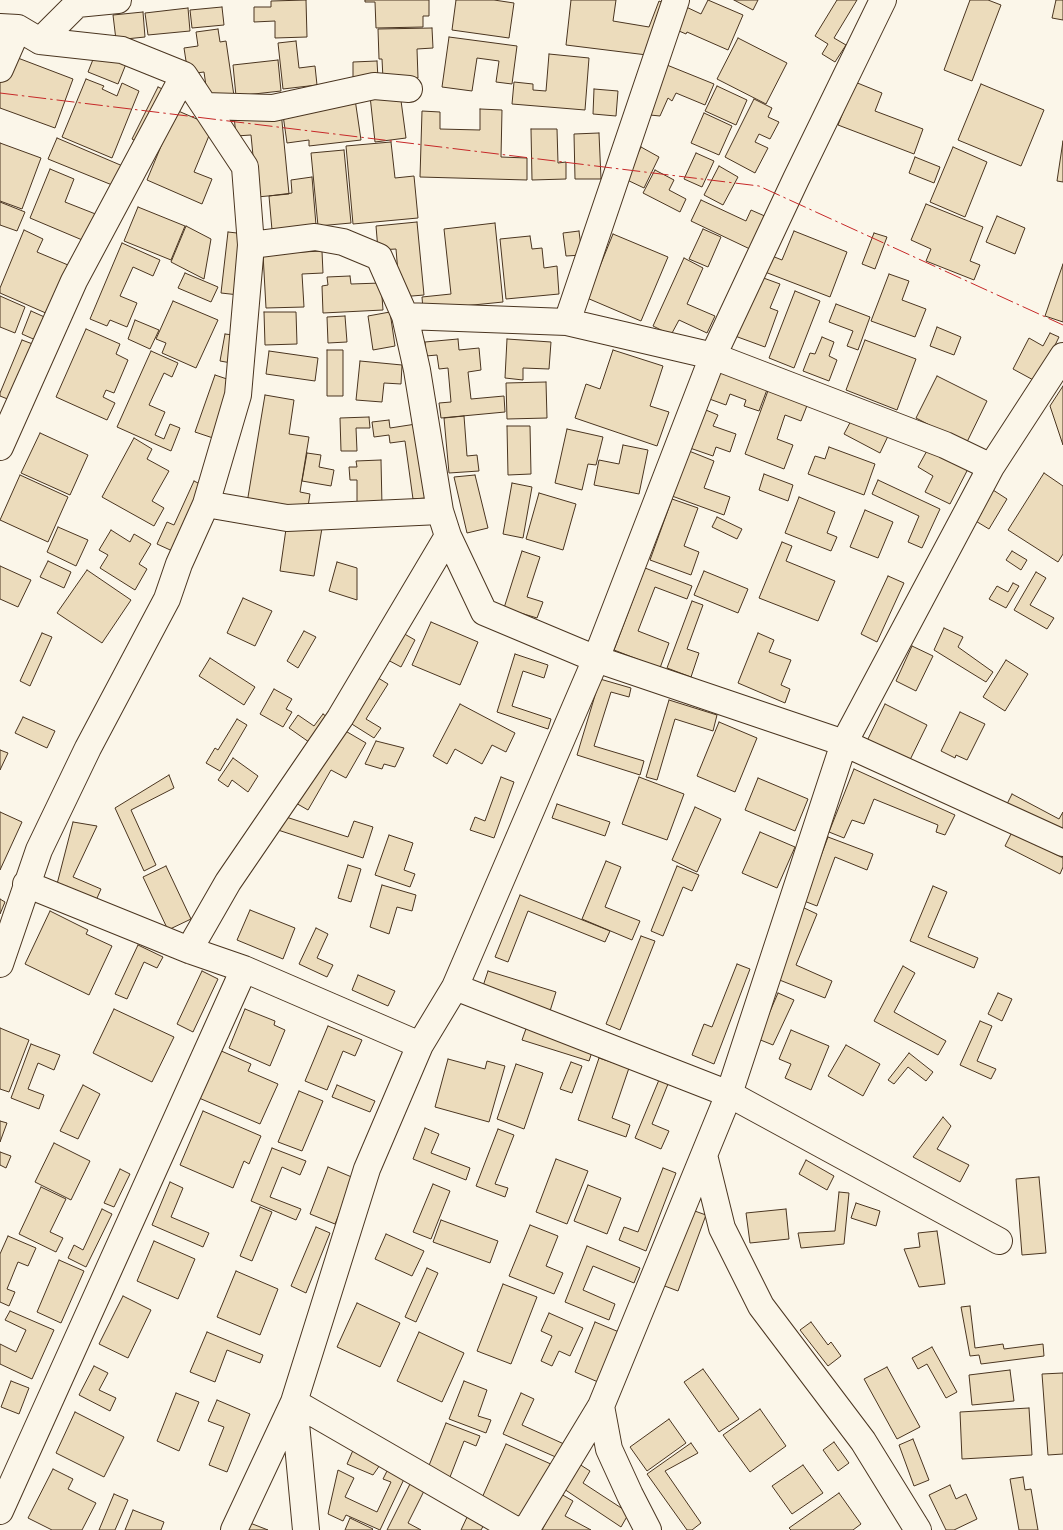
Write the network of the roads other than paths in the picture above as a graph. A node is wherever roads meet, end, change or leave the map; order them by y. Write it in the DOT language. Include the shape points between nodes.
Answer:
graph roads {
  1 [pos="118,0"];
  2 [pos="676,0"];
  3 [pos="883,0"];
  4 [pos="9,28"];
  5 [pos="40,41"];
  6 [pos="0,68"];
  7 [pos="184,75"];
  8 [pos="409,89"];
  9 [pos="205,106"];
  10 [pos="251,245"];
  11 [pos="405,316"];
  12 [pos="567,322"];
  13 [pos="713,356"];
  14 [pos="1063,356"];
  15 [pos="2,437"];
  16 [pos="992,467"];
  17 [pos="206,504"];
  18 [pos="440,511"];
  19 [pos="448,536"];
  20 [pos="596,659"];
  21 [pos="844,743"];
  22 [pos="1063,843"];
  23 [pos="26,884"];
  24 [pos="189,950"];
  25 [pos="0,964"];
  26 [pos="244,969"];
  27 [pos="456,987"];
  28 [pos="420,1045"];
  29 [pos="729,1094"];
  30 [pos="704,1155"];
  31 [pos="999,1241"];
  32 [pos="294,1402"];
  33 [pos="602,1406"];
  34 [pos="0,1510"];
  35 [pos="234,1530"];
  36 [pos="306,1530"];
  37 [pos="526,1530"];
  38 [pos="648,1530"];
  39 [pos="918,1530"];
  1 -- 5 [label="street" via="77,4"];
  2 -- 12 [label="street"];
  3 -- 13 [label="street"];
  4 -- 5 [label="street"];
  4 -- 6 [label="street"];
  5 -- 7 [label="street" via="122,50"];
  7 -- 9 [label="street"];
  7 -- 15 [label="street" via="74,281"];
  8 -- 9 [label="street" via="374,86 274,108"];
  9 -- 10 [label="street" via="245,167"];
  10 -- 11 [label="street" via="315,237 343,242 379,256"];
  10 -- 17 [label="street" via="238,395"];
  11 -- 12 [label="street"];
  11 -- 18 [label="street"];
  12 -- 13 [label="street"];
  13 -- 16 [label="street" via="945,445"];
  13 -- 20 [label="street"];
  14 -- 16 [label="street"];
  16 -- 21 [label="street"];
  17 -- 18 [label="street" via="287,518"];
  17 -- 23 [label="street" via="167,599 88,748"];
  18 -- 19 [label="street"];
  19 -- 20 [label="street" via="484,612"];
  19 -- 24 [label="street" via="340,718 228,882"];
  20 -- 21 [label="street"];
  20 -- 27 [label="street"];
  21 -- 22 [label="street"];
  21 -- 29 [label="street"];
  23 -- 24 [label="street"];
  23 -- 25 [label="street"];
  24 -- 26 [label="street"];
  26 -- 28 [label="street"];
  26 -- 34 [label="street"];
  27 -- 28 [label="street"];
  27 -- 29 [label="street"];
  28 -- 32 [label="street" via="367,1169"];
  29 -- 30 [label="street"];
  29 -- 31 [label="street"];
  30 -- 33 [label="street"];
  30 -- 39 [label="street" via="722,1228 761,1306 863,1441"];
  32 -- 35 [label="street"];
  32 -- 36 [label="street"];
  32 -- 37 [label="street" via="514,1529"];
  33 -- 37 [label="street"];
  33 -- 38 [label="street" via="609,1449"];
}
